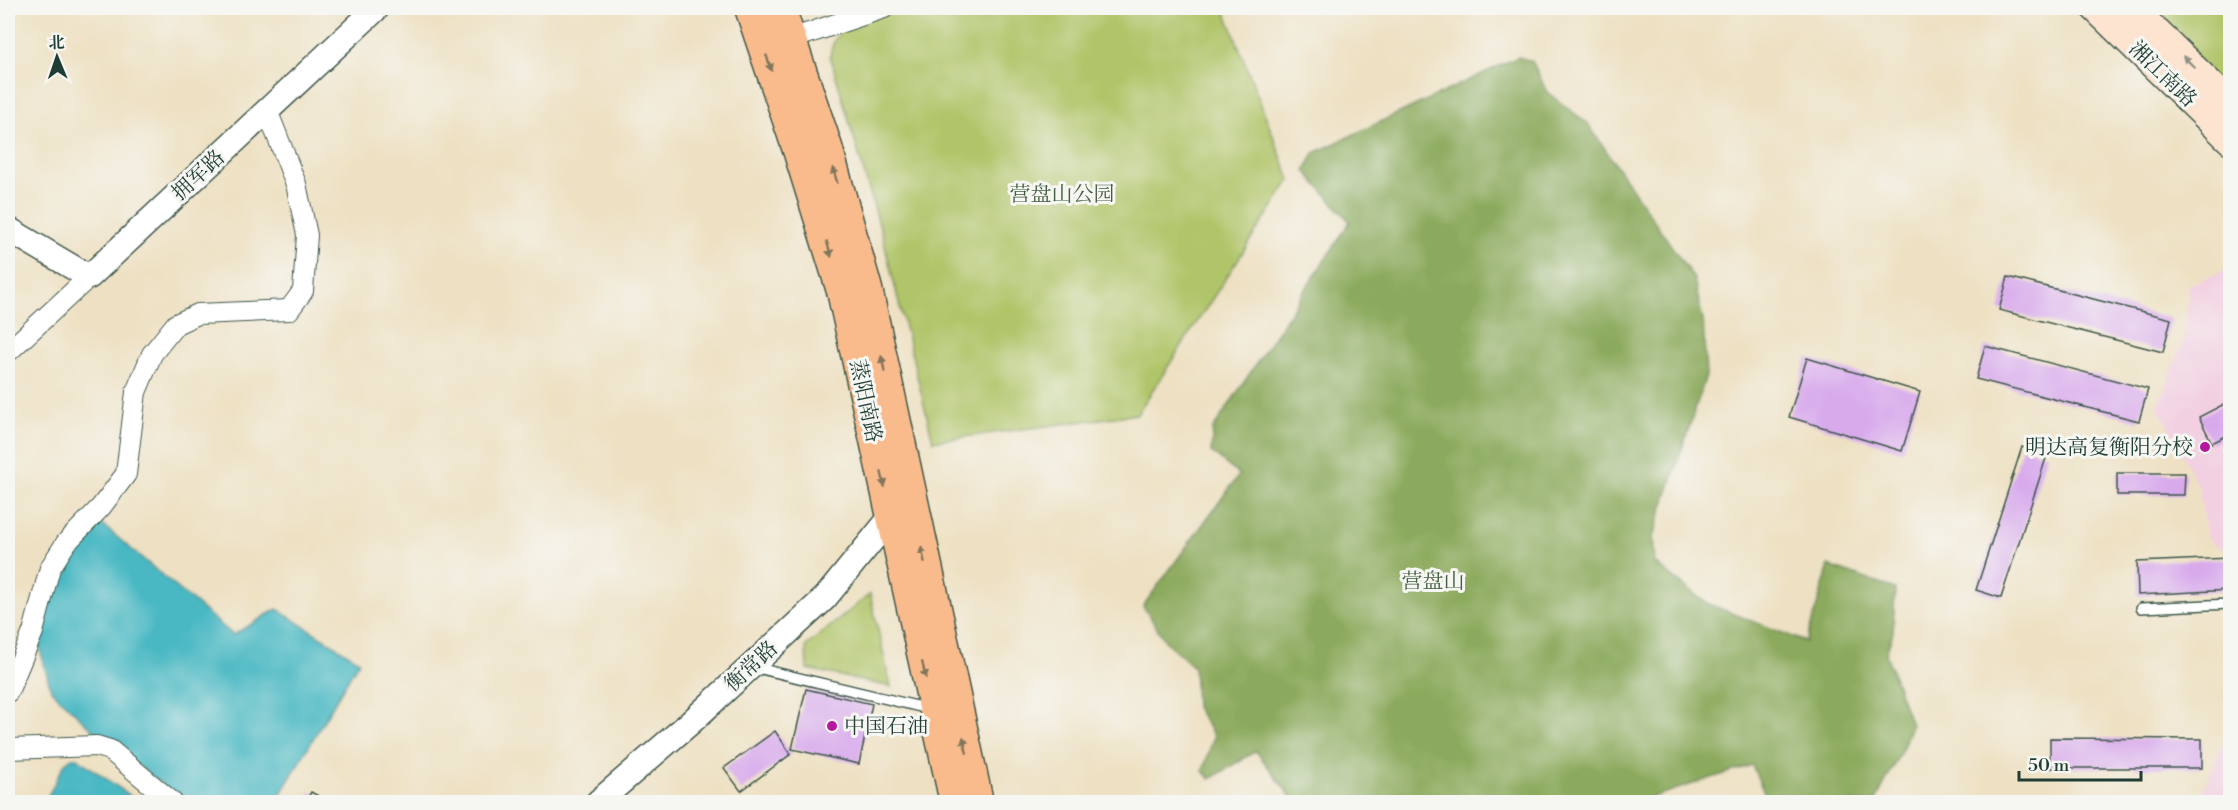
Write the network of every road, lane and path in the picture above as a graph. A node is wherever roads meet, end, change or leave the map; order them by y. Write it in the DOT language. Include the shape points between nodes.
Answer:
graph roads {
  1 [pos="377,8"];
  2 [pos="750,8"];
  3 [pos="780,8"];
  4 [pos="884,8"];
  5 [pos="2095,8"];
  6 [pos="2132,8"];
  7 [pos="791,39"];
  8 [pos="2230,103"];
  9 [pos="267,110"];
  10 [pos="2230,140"];
  11 [pos="8,229"];
  12 [pos="89,277"];
  13 [pos="8,352"];
  14 [pos="891,517"];
  15 [pos="2230,604"];
  16 [pos="2141,608"];
  17 [pos="750,667"];
  18 [pos="8,692"];
  19 [pos="934,711"];
  20 [pos="8,749"];
  21 [pos="172,802"];
  22 [pos="598,802"];
  23 [pos="955,802"];
  24 [pos="978,802"];
  1 -- 9 [label="street, 拥军路"];
  2 -- 14 [label="main road, 蒸阳南路, one-way" via="842,291"];
  3 -- 7 [label="main road, 蒸阳南路"];
  4 -- 7 [label="street"];
  5 -- 10 [label="main road, 湘江南路"];
  8 -- 6 [label="main road, 湘江南路, one-way"];
  24 -- 7 [label="main road, 蒸阳南路, one-way" via="867,289 827,147"];
  9 -- 12 [label="street, 拥军路"];
  9 -- 18 [label="street" via="296,184 307,235 303,291 289,310 198,314 176,324 152,354 136,392 126,474 66,543 50,568 33,632"];
  11 -- 12 [label="street"];
  12 -- 13 [label="street"];
  14 -- 17 [label="street, 衡常路" via="825,598"];
  14 -- 19 [label="main road, 蒸阳南路, one-way"];
  15 -- 16 [label="lane"];
  17 -- 19 [label="lane"];
  17 -- 22 [label="street, 衡常路"];
  19 -- 23 [label="main road, 蒸阳南路"];
  20 -- 21 [label="street" via="97,746 110,750"];
}
